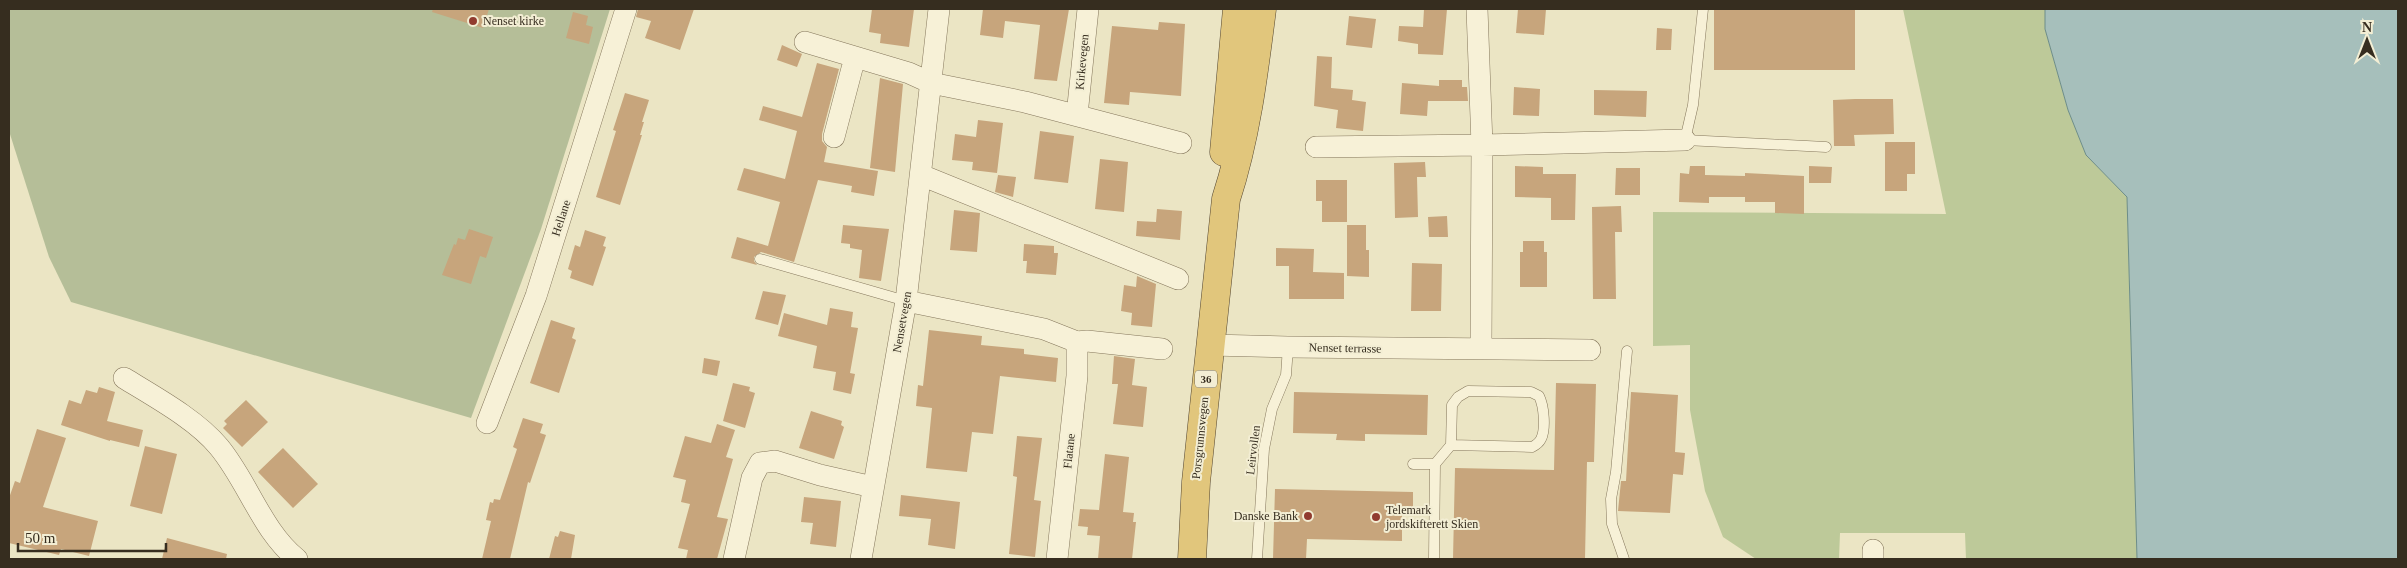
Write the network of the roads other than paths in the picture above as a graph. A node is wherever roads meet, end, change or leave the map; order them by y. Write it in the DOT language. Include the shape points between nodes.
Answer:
graph roads {
  1 [pos="626,9"];
  2 [pos="939,9"];
  3 [pos="1088,9"];
  4 [pos="1237,9"];
  5 [pos="1262,9"];
  6 [pos="1477,9"];
  7 [pos="1703,9"];
  8 [pos="805,42"];
  9 [pos="855,57"];
  10 [pos="931,83"];
  11 [pos="1077,116"];
  12 [pos="834,137"];
  13 [pos="1685,140"];
  14 [pos="1181,143"];
  15 [pos="1482,145"];
  16 [pos="1316,147"];
  17 [pos="1826,147"];
  18 [pos="921,175"];
  19 [pos="1226,199"];
  20 [pos="760,259"];
  21 [pos="1178,279"];
  22 [pos="906,301"];
  23 [pos="1077,342"];
  24 [pos="1210,344"];
  25 [pos="1288,348"];
  26 [pos="1481,348"];
  27 [pos="1162,349"];
  28 [pos="1590,350"];
  29 [pos="1626,351"];
  30 [pos="124,378"];
  31 [pos="487,423"];
  32 [pos="1451,445"];
  33 [pos="1413,464"];
  34 [pos="1435,464"];
  35 [pos="873,487"];
  36 [pos="297,559"];
  37 [pos="734,559"];
  38 [pos="861,559"];
  39 [pos="1056,559"];
  40 [pos="1192,559"];
  41 [pos="1257,559"];
  42 [pos="1434,559"];
  43 [pos="1624,559"];
  1 -- 31 [label="street, Hellane" via="536,296"];
  2 -- 10 [label="street, Nensetvegen"];
  3 -- 11 [label="street, Kirkevegen"];
  4 -- 19 [label="highway, Porsgrunnsvegen / 36" via="1222,166"];
  5 -- 19 [label="highway, Porsgrunnsvegen / 36" via="1246,122"];
  6 -- 15 [label="street"];
  7 -- 13 [label="lane" via="1693,105"];
  8 -- 9 [label="street"];
  9 -- 10 [label="street"];
  9 -- 12 [label="street"];
  10 -- 11 [label="street"];
  10 -- 18 [label="street, Nensetvegen"];
  11 -- 14 [label="street"];
  13 -- 15 [label="street"];
  13 -- 17 [label="lane"];
  15 -- 16 [label="street"];
  15 -- 26 [label="street"];
  18 -- 21 [label="street"];
  18 -- 22 [label="street, Nensetvegen"];
  19 -- 24 [label="highway, Porsgrunnsvegen / 36"];
  20 -- 22 [label="lane"];
  22 -- 23 [label="street" via="1044,329"];
  22 -- 35 [label="street, Nensetvegen"];
  23 -- 27 [label="street"];
  23 -- 39 [label="street, Flatane" via="1077,376"];
  24 -- 25 [label="street, Nenset terrasse"];
  24 -- 40 [label="highway, Porsgrunnsvegen / 36"];
  25 -- 26 [label="street, Nenset terrasse"];
  25 -- 41 [label="lane, Leirvollen" via="1286,375 1272,409 1264,449"];
  26 -- 28 [label="street, Nenset terrasse"];
  29 -- 43 [label="lane" via="1611,499 1612,524"];
  30 -- 36 [label="street" via="191,422 218,446 276,537"];
  32 -- 32 [label="lane" via="1452,405 1468,391 1531,392 1540,396 1543,403 1542,437 1532,447"];
  32 -- 34 [label="lane"];
  33 -- 34 [label="lane"];
  34 -- 42 [label="lane"];
  35 -- 37 [label="street" via="775,461 760,463 752,478"];
  35 -- 38 [label="street, Nensetvegen"];
}
